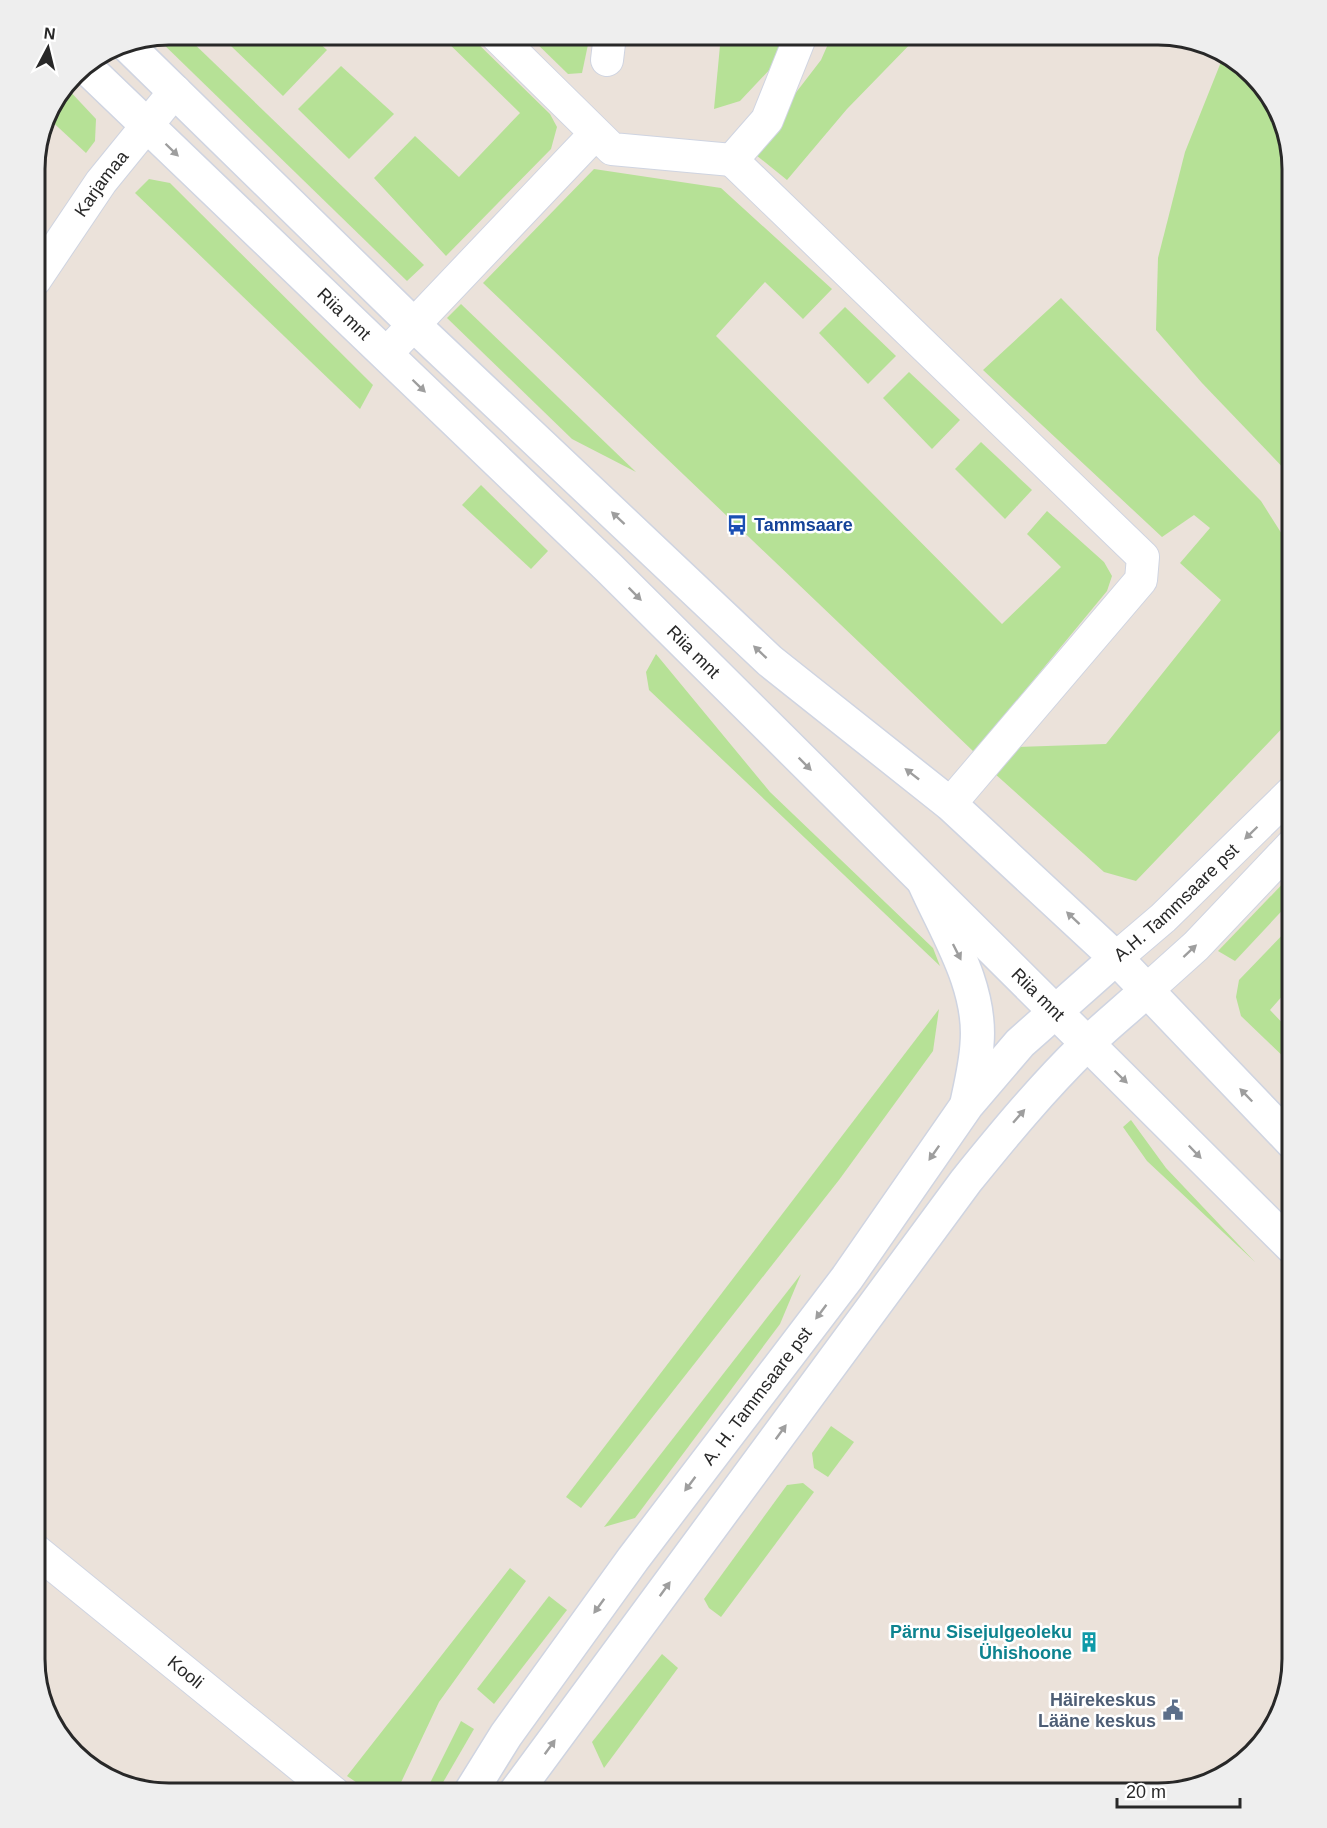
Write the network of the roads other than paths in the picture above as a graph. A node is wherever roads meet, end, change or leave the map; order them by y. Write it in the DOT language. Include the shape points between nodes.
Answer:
graph roads {
  1 [pos="506,45"];
  2 [pos="797,45"];
  3 [pos="133,51"];
  4 [pos="91,72"];
  5 [pos="175,91"];
  6 [pos="147,126"];
  7 [pos="595,134"];
  8 [pos="732,160"];
  9 [pos="45,265"];
  10 [pos="414,325"];
  11 [pos="386,354"];
  12 [pos="1282,803"];
  13 [pos="950,804"];
  14 [pos="1282,856"];
  15 [pos="923,880"];
  16 [pos="1116,958"];
  17 [pos="1147,990"];
  18 [pos="1057,1010"];
  19 [pos="1087,1044"];
  20 [pos="967,1105"];
  21 [pos="1282,1131"];
  22 [pos="1282,1236"];
  23 [pos="45,1559"];
  24 [pos="322,1783"];
  25 [pos="476,1783"];
  26 [pos="522,1783"];
  1 -- 7 [label="street"];
  2 -- 8 [label="street" via="768,120"];
  3 -- 5 [label="main road"];
  4 -- 6 [label="main road, Riia mnt"];
  5 -- 6 [label="street, Karjamaa"];
  5 -- 10 [label="main road"];
  6 -- 9 [label="street, Karjamaa" via="101,182"];
  6 -- 11 [label="main road, Riia mnt, one-way"];
  7 -- 8 [label="street" via="612,149"];
  7 -- 10 [label="street"];
  8 -- 13 [label="street" via="1143,557 1141,580"];
  10 -- 11 [label="street"];
  13 -- 10 [label="main road, one-way" via="770,661"];
  11 -- 15 [label="main road, Riia mnt, one-way" via="609,568"];
  12 -- 16 [label="street, A.H. Tammsaare pst, one-way"];
  16 -- 13 [label="main road, one-way"];
  17 -- 14 [label="street, one-way" via="1196,946"];
  15 -- 18 [label="main road, Riia mnt"];
  15 -- 20 [label="main road, one-way" via="961,960 976,1008 978,1042"];
  16 -- 17 [label="main road"];
  16 -- 18 [label="main road, A.H. Tammsaare pst"];
  17 -- 19 [label="main road"];
  21 -- 17 [label="main road, one-way"];
  18 -- 19 [label="main road, Riia mnt"];
  18 -- 20 [label="main road, A. H. Tammsaare pst" via="1020,1043"];
  19 -- 22 [label="main road, Riia mnt, one-way"];
  26 -- 19 [label="main road, one-way" via="966,1181 1020,1114"];
  20 -- 25 [label="main road, A. H. Tammsaare pst, one-way" via="847,1278 633,1559 506,1735"];
  23 -- 24 [label="street, Kooli"];
}
